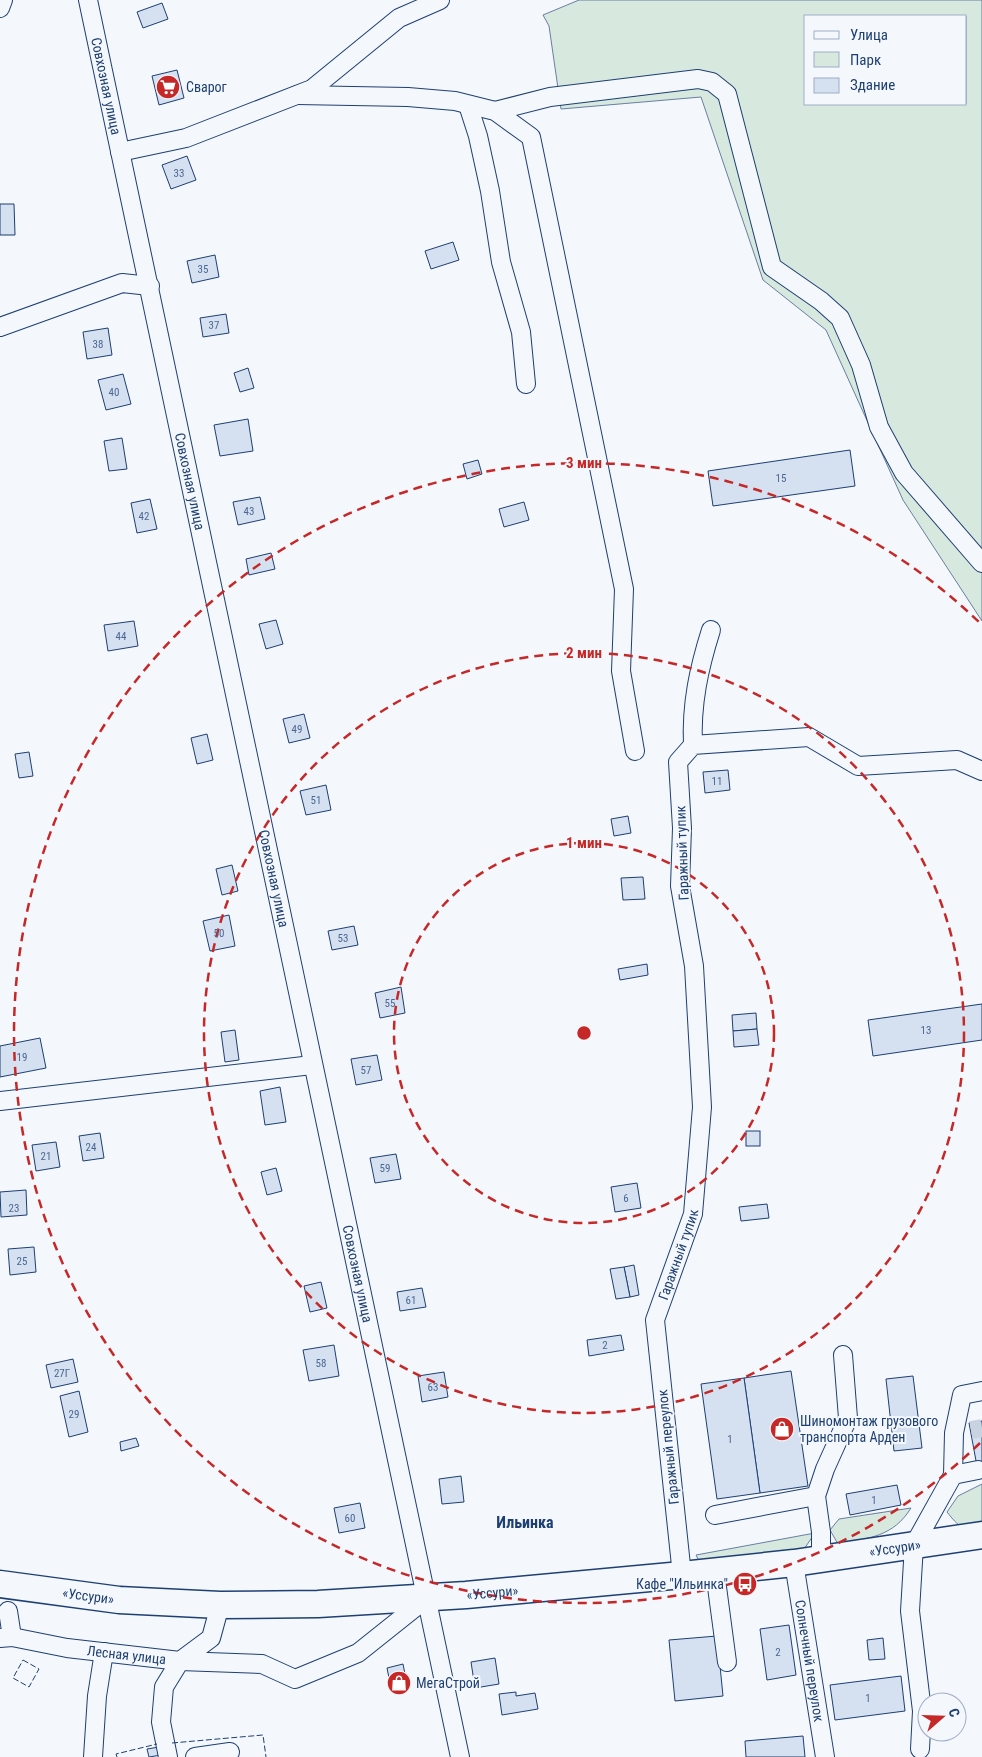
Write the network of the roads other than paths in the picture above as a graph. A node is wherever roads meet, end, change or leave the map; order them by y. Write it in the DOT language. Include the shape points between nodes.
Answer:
graph roads {
  1 [pos="3,0"];
  2 [pos="88,0"];
  3 [pos="440,0"];
  4 [pos="0,8"];
  5 [pos="297,95"];
  6 [pos="468,105"];
  7 [pos="495,111"];
  8 [pos="120,152"];
  9 [pos="150,286"];
  10 [pos="0,327"];
  11 [pos="526,384"];
  12 [pos="982,563"];
  13 [pos="711,630"];
  14 [pos="692,745"];
  15 [pos="635,751"];
  16 [pos="982,771"];
  17 [pos="312,1064"];
  18 [pos="0,1101"];
  19 [pos="655,1320"];
  20 [pos="843,1355"];
  21 [pos="982,1391"];
  22 [pos="978,1470"];
  23 [pos="952,1475"];
  24 [pos="816,1496"];
  25 [pos="714,1515"];
  26 [pos="982,1535"];
  27 [pos="914,1545"];
  28 [pos="821,1559"];
  29 [pos="794,1563"];
  30 [pos="715,1572"];
  31 [pos="682,1575"];
  32 [pos="0,1584"];
  33 [pos="427,1598"];
  34 [pos="220,1606"];
  35 [pos="8,1610"];
  36 [pos="6,1637"];
  37 [pos="104,1652"];
  38 [pos="180,1661"];
  39 [pos="727,1662"];
  40 [pos="920,1749"];
  41 [pos="230,1752"];
  42 [pos="93,1757"];
  43 [pos="168,1757"];
  44 [pos="195,1757"];
  45 [pos="460,1757"];
  46 [pos="825,1757"];
  1 -- 4 [label="street"];
  2 -- 8 [label="street, Совхозная улица"];
  3 -- 5 [label="street" via="399,18 312,89"];
  5 -- 6 [label="street" via="408,97"];
  5 -- 8 [label="street" via="186,138"];
  6 -- 7 [label="street"];
  6 -- 11 [label="street" via="490,191 501,262 521,332"];
  7 -- 12 [label="street" via="550,97 698,79 712,82 727,94 772,267 840,318 861,365 879,427 904,473"];
  7 -- 15 [label="street" via="531,137 624,589 621,671"];
  8 -- 9 [label="street, Совхозная улица"];
  9 -- 10 [label="street" via="122,283"];
  9 -- 17 [label="street, Совхозная улица"];
  13 -- 14 [label="street" via="699,670"];
  14 -- 16 [label="street" via="809,737 858,766 957,760"];
  14 -- 19 [label="street, Гаражный тупик" via="678,762 682,828 680,886 694,966 702,1107 693,1214"];
  17 -- 18 [label="street"];
  17 -- 33 [label="street, Совхозная улица"];
  19 -- 31 [label="street, Гаражный переулок"];
  20 -- 24 [label="street" via="848,1418"];
  21 -- 23 [label="street" via="962,1395 962,1431"];
  22 -- 23 [label="street"];
  23 -- 27 [label="street"];
  24 -- 25 [label="street"];
  24 -- 28 [label="street"];
  26 -- 27 [label="highway, «Уссури»"];
  27 -- 28 [label="highway, «Уссури»"];
  27 -- 40 [label="street" via="910,1611 922,1712"];
  28 -- 29 [label="highway, «Уссури»"];
  29 -- 30 [label="highway, «Уссури»"];
  29 -- 46 [label="street, Солнечный переулок"];
  30 -- 31 [label="highway, «Уссури»"];
  30 -- 39 [label="street"];
  31 -- 33 [label="highway, «Уссури»"];
  32 -- 34 [label="highway, «Уссури»" via="119,1600"];
  33 -- 34 [label="highway, «Уссури»"];
  33 -- 38 [label="street" via="358,1653 295,1679 262,1664"];
  33 -- 45 [label="street, Совхозная улица"];
  34 -- 38 [label="street, Лесная улица" via="211,1638"];
  35 -- 36 [label="street"];
  36 -- 37 [label="street, Лесная улица"];
  37 -- 38 [label="street, Лесная улица"];
  37 -- 42 [label="street"];
  38 -- 43 [label="street" via="164,1687 160,1722"];
  41 -- 44 [label="street"];
}
